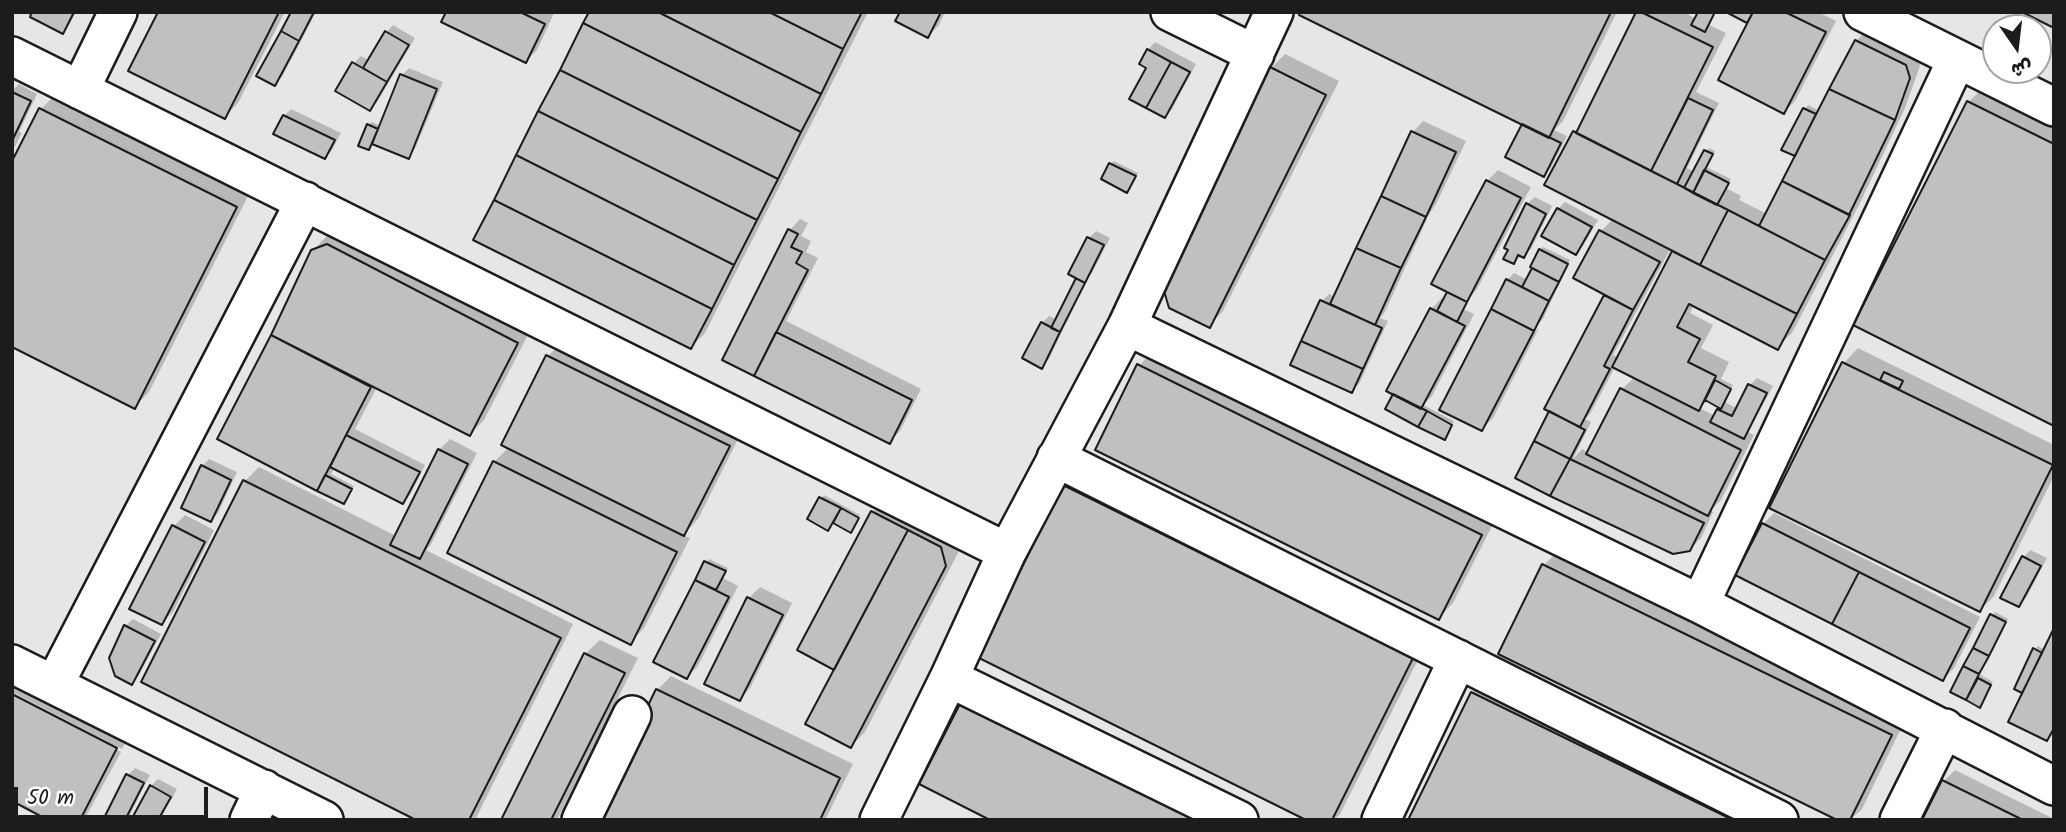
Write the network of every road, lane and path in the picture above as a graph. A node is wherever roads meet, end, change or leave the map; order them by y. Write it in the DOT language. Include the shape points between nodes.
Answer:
graph roads {
  1 [pos="118,12"];
  2 [pos="1170,12"];
  3 [pos="1274,12"];
  4 [pos="1863,12"];
  5 [pos="1255,54"];
  6 [pos="12,56"];
  7 [pos="1957,59"];
  8 [pos="80,90"];
  9 [pos="2054,107"];
  10 [pos="305,201"];
  11 [pos="1126,326"];
  12 [pos="1056,458"];
  13 [pos="1007,552"];
  14 [pos="1700,604"];
  15 [pos="1458,659"];
  16 [pos="12,664"];
  17 [pos="949,678"];
  18 [pos="54,685"];
  19 [pos="632,715"];
  20 [pos="1945,728"];
  21 [pos="2054,786"];
  22 [pos="257,805"];
  23 [pos="884,818"];
  24 [pos="324,820"];
  25 [pos="581,820"];
  26 [pos="1239,820"];
  27 [pos="1381,820"];
  28 [pos="1779,820"];
  29 [pos="1899,820"];
  1 -- 8 [label="street"];
  2 -- 5 [label="street"];
  3 -- 5 [label="street"];
  4 -- 7 [label="street"];
  5 -- 11 [label="street"];
  6 -- 8 [label="street"];
  7 -- 9 [label="street"];
  7 -- 14 [label="street"];
  8 -- 10 [label="street"];
  10 -- 13 [label="street"];
  10 -- 18 [label="street"];
  11 -- 12 [label="street"];
  11 -- 14 [label="street"];
  12 -- 13 [label="street"];
  12 -- 15 [label="street"];
  13 -- 17 [label="street"];
  14 -- 20 [label="street"];
  15 -- 27 [label="street"];
  15 -- 28 [label="street"];
  16 -- 18 [label="street"];
  17 -- 23 [label="street"];
  17 -- 26 [label="street"];
  18 -- 22 [label="street"];
  19 -- 25 [label="street"];
  20 -- 21 [label="street"];
  20 -- 29 [label="street"];
  22 -- 24 [label="street"];
}
